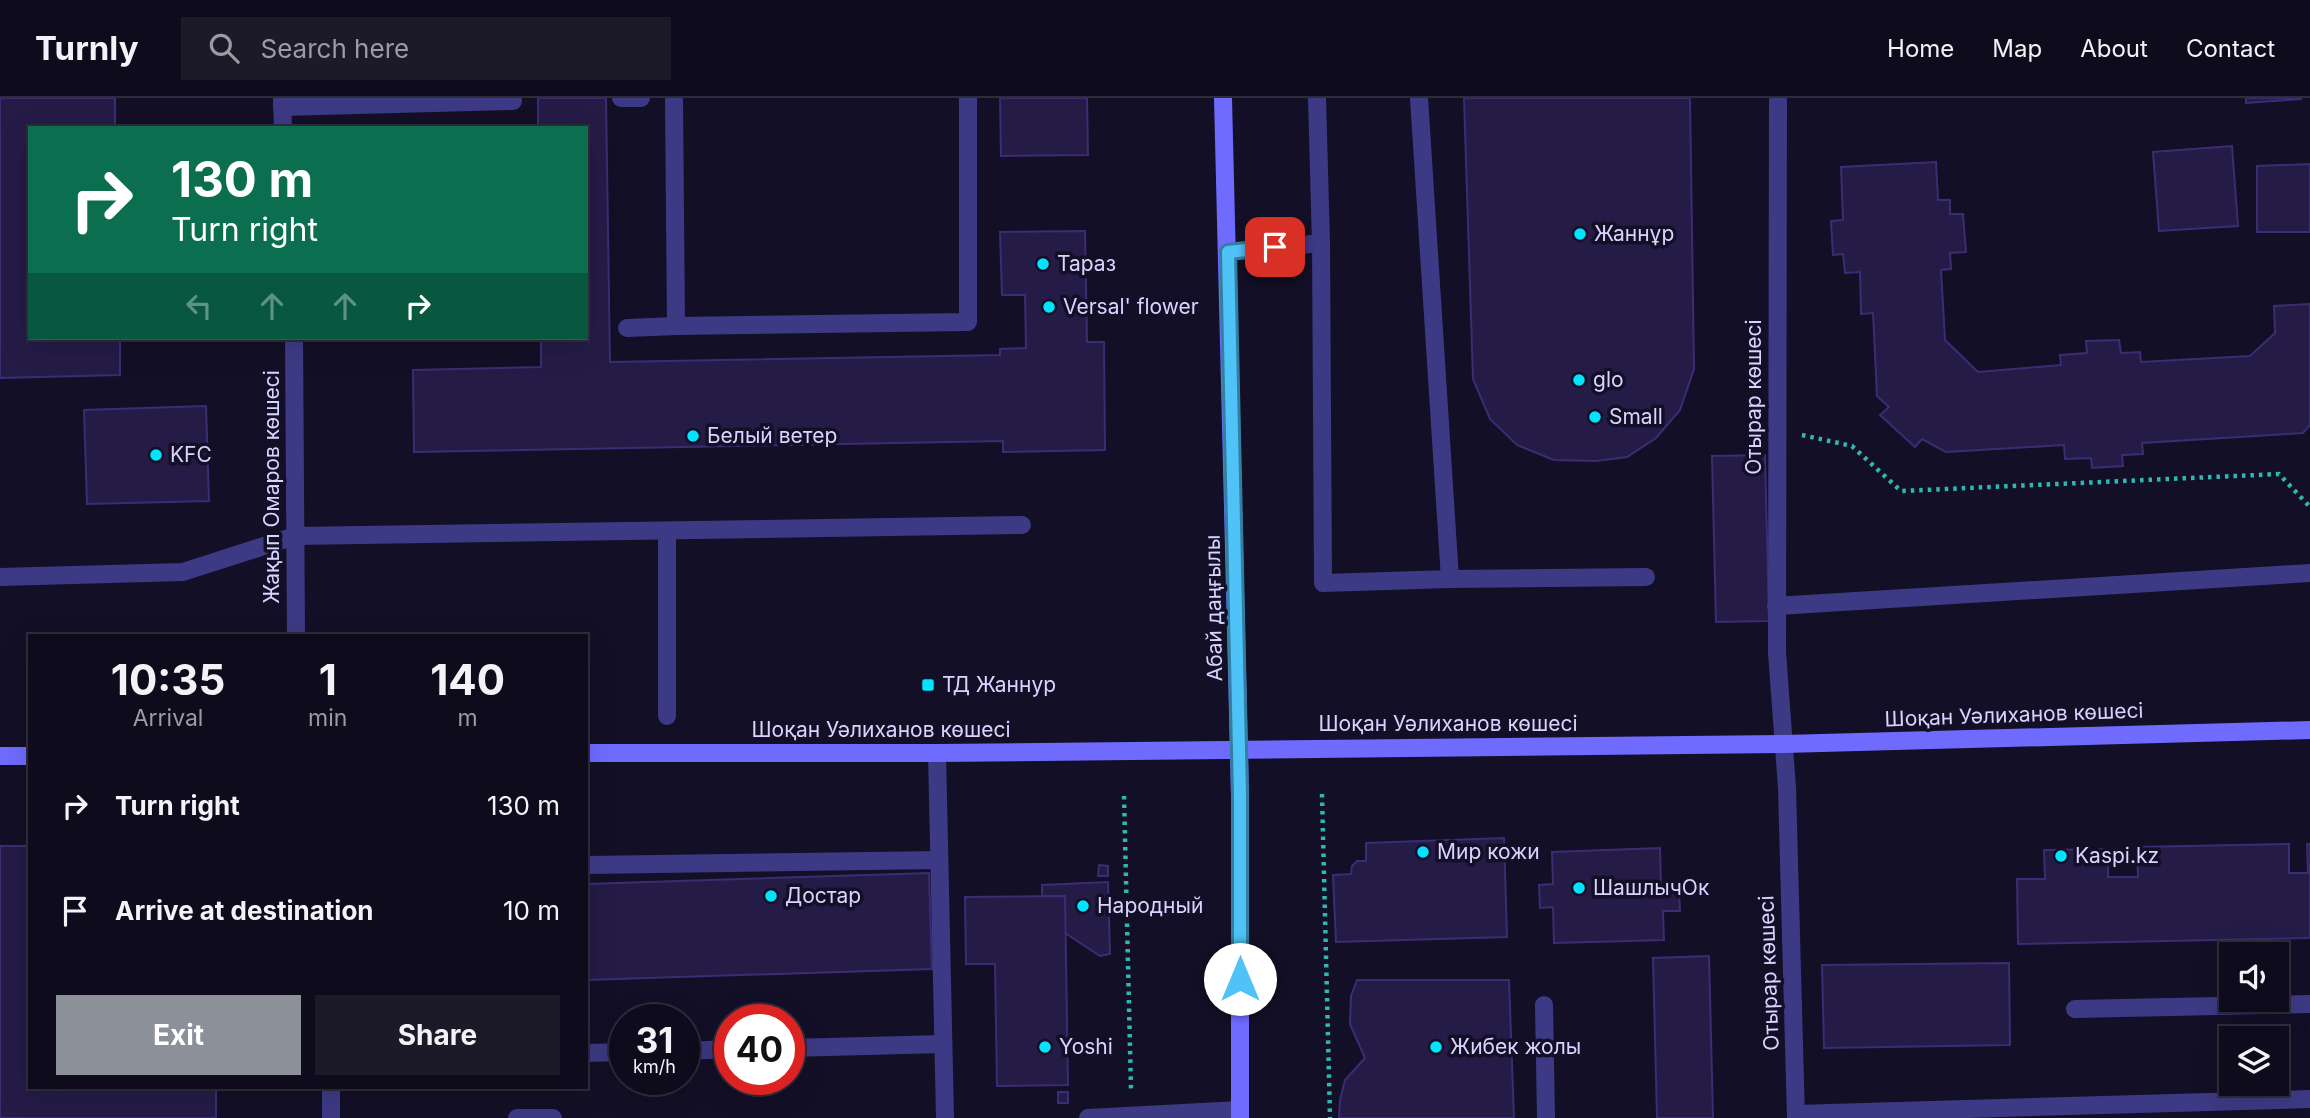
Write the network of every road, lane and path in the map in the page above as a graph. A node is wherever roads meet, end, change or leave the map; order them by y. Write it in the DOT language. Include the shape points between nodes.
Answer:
graph roads {
  1 [pos="640,98"];
  2 [pos="674,98"];
  3 [pos="968,98"];
  4 [pos="1223,98"];
  5 [pos="1317,98"];
  6 [pos="1419,98"];
  7 [pos="1778,98"];
  8 [pos="621,99"];
  9 [pos="513,102"];
  10 [pos="282,103"];
  11 [pos="283,126"];
  12 [pos="1321,243"];
  13 [pos="1228,252"];
  14 [pos="676,326"];
  15 [pos="627,328"];
  16 [pos="294,340"];
  17 [pos="1777,429"];
  18 [pos="2310,507"];
  19 [pos="1022,525"];
  20 [pos="667,531"];
  21 [pos="295,536"];
  22 [pos="2310,573"];
  23 [pos="0,577"];
  24 [pos="1646,577"];
  25 [pos="1450,579"];
  26 [pos="1776,607"];
  27 [pos="296,634"];
  28 [pos="667,716"];
  29 [pos="2310,730"];
  30 [pos="1784,744"];
  31 [pos="1239,749"];
  32 [pos="588,753"];
  33 [pos="937,753"];
  34 [pos="0,756"];
  35 [pos="28,756"];
  36 [pos="1322,794"];
  37 [pos="1124,796"];
  38 [pos="939,860"];
  39 [pos="588,865"];
  40 [pos="2310,1004"];
  41 [pos="1544,1005"];
  42 [pos="2075,1009"];
  43 [pos="943,1044"];
  44 [pos="805,1048"];
  45 [pos="609,1052"];
  46 [pos="588,1053"];
  47 [pos="331,1089"];
  48 [pos="2310,1099"];
  49 [pos="1240,1114"];
  50 [pos="1132,1116"];
  51 [pos="1796,1116"];
  52 [pos="331,1118"];
  53 [pos="517,1118"];
  54 [pos="553,1118"];
  55 [pos="945,1118"];
  56 [pos="1088,1118"];
  57 [pos="1329,1118"];
  58 [pos="1546,1118"];
  1 -- 8 [label="street"];
  2 -- 14 [label="street"];
  3 -- 14 [label="street" via="968,322"];
  4 -- 13 [label="main road, Абай даңғылы"];
  5 -- 12 [label="street"];
  6 -- 25 [label="street"];
  7 -- 17 [label="street, Отырар көшесі"];
  9 -- 10 [label="street"];
  10 -- 11 [label="street"];
  12 -- 13 [label="street"];
  12 -- 25 [label="street" via="1323,583"];
  13 -- 31 [label="main road, Абай даңғылы"];
  14 -- 15 [label="street"];
  16 -- 21 [label="street, Жақып Омаров көшесі"];
  17 -- 18 [label="path" via="1852,446 1901,491 2279,474"];
  17 -- 26 [label="street, Отырар көшесі"];
  19 -- 20 [label="street"];
  20 -- 21 [label="street"];
  20 -- 28 [label="street"];
  21 -- 23 [label="street" via="183,572"];
  21 -- 27 [label="street, Жақып Омаров көшесі"];
  22 -- 26 [label="street"];
  24 -- 25 [label="street"];
  26 -- 30 [label="street, Отырар көшесі"];
  29 -- 30 [label="main road, Шоқан Уәлиханов көшесі"];
  30 -- 31 [label="main road, Шоқан Уәлиханов көшесі"];
  30 -- 51 [label="street, Отырар көшесі"];
  31 -- 33 [label="main road, Шоқан Уәлиханов көшесі"];
  31 -- 49 [label="main road, Абай даңғылы"];
  32 -- 33 [label="main road, Шоқан Уәлиханов көшесі"];
  33 -- 38 [label="street"];
  34 -- 35 [label="main road"];
  36 -- 57 [label="path"];
  37 -- 50 [label="path"];
  38 -- 39 [label="street"];
  38 -- 43 [label="street"];
  40 -- 42 [label="street"];
  41 -- 58 [label="street"];
  43 -- 44 [label="street"];
  43 -- 55 [label="street"];
  45 -- 46 [label="street"];
  47 -- 52 [label="street"];
  48 -- 51 [label="street"];
  49 -- 50 [label="street"];
  50 -- 56 [label="street"];
  53 -- 54 [label="street"];
}
